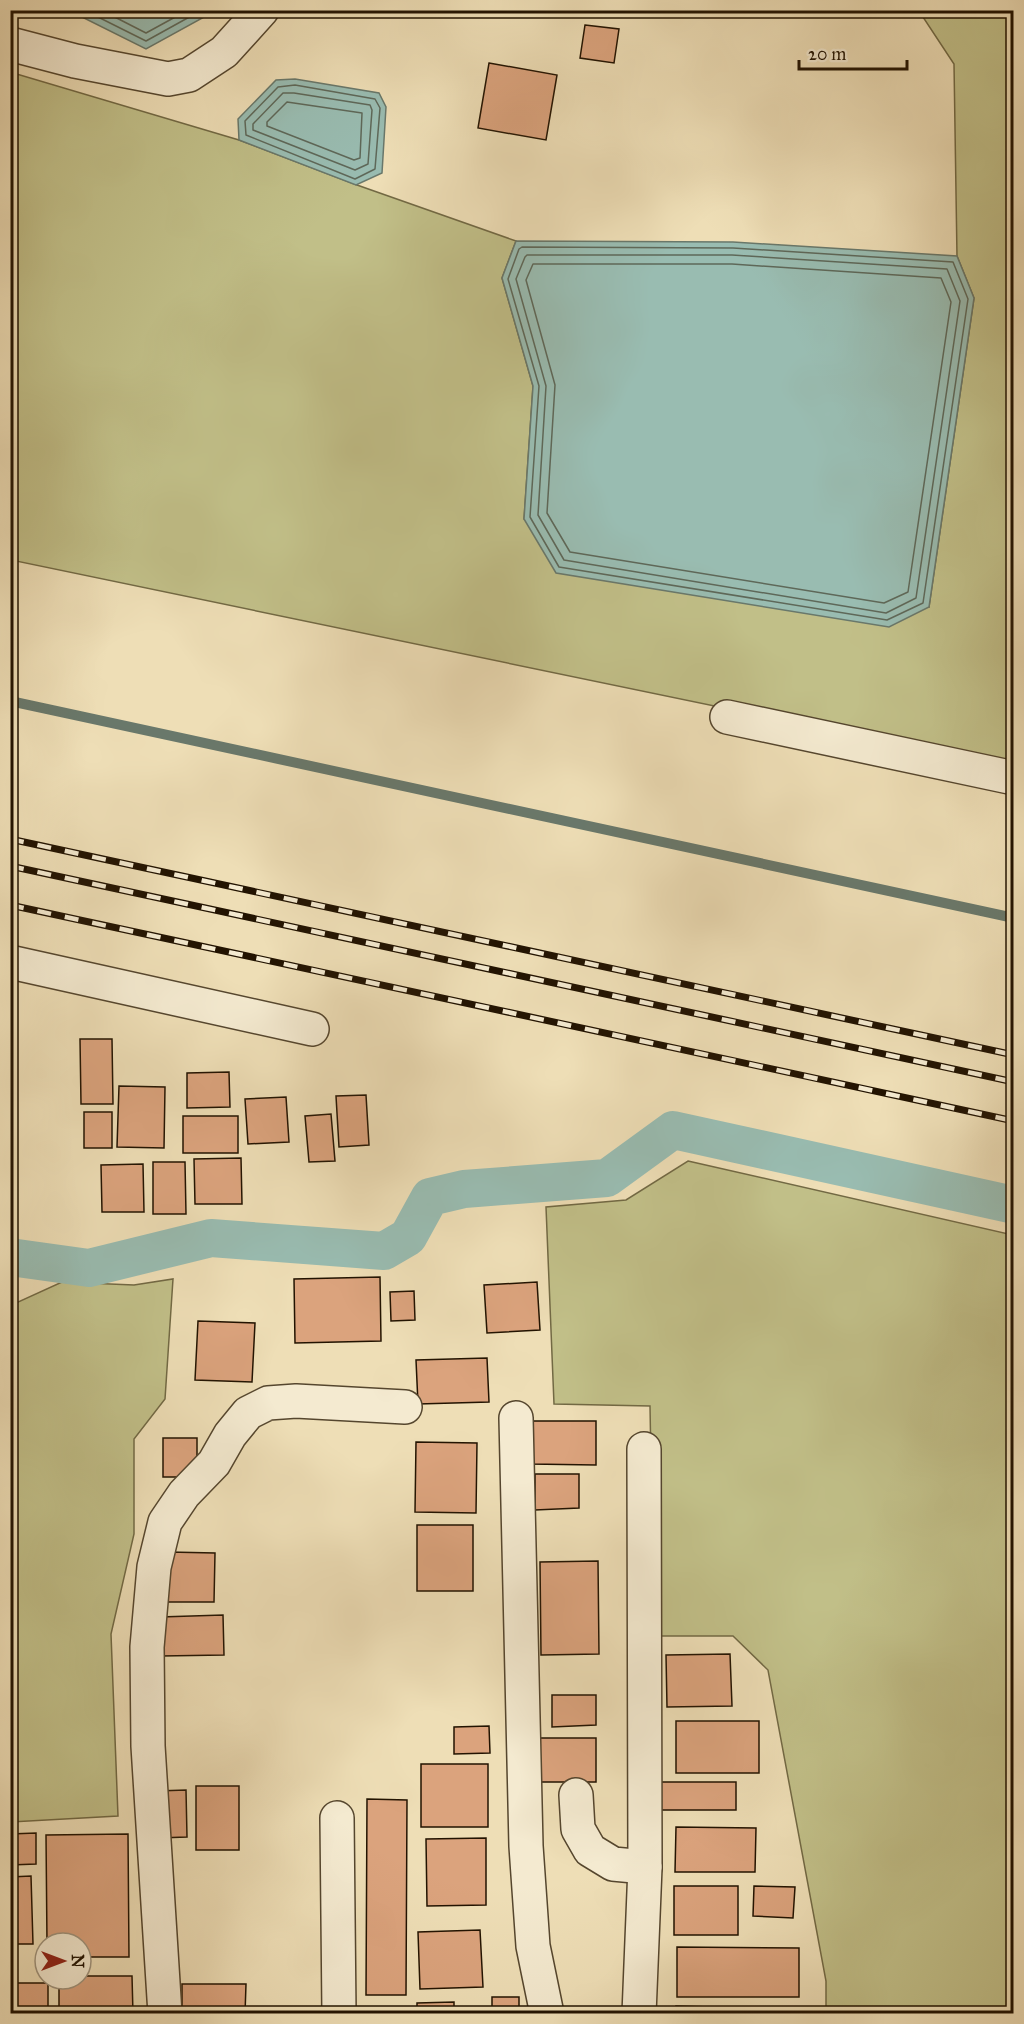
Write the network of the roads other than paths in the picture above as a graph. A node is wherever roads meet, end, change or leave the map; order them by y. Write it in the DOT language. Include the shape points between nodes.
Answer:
graph roads {
  1 [pos="262,10"];
  2 [pos="10,44"];
  3 [pos="727,717"];
  4 [pos="1014,778"];
  5 [pos="10,962"];
  6 [pos="312,1029"];
  7 [pos="405,1407"];
  8 [pos="516,1418"];
  9 [pos="644,1449"];
  10 [pos="576,1795"];
  11 [pos="338,1818"];
  12 [pos="645,1867"];
  13 [pos="165,2013"];
  14 [pos="339,2013"];
  15 [pos="547,2013"];
  16 [pos="639,2013"];
  1 -- 2 [label="street" via="224,52 189,75 168,79"];
  3 -- 4 [label="street"];
  5 -- 6 [label="street"];
  7 -- 13 [label="street" via="268,1403 248,1413 165,1522 154,1567 147,1647 147,1746"];
  8 -- 15 [label="street" via="526,1846 533,1946"];
  9 -- 12 [label="street"];
  10 -- 12 [label="street" via="578,1829 590,1850 613,1864"];
  11 -- 14 [label="street"];
  12 -- 16 [label="street"];
}
